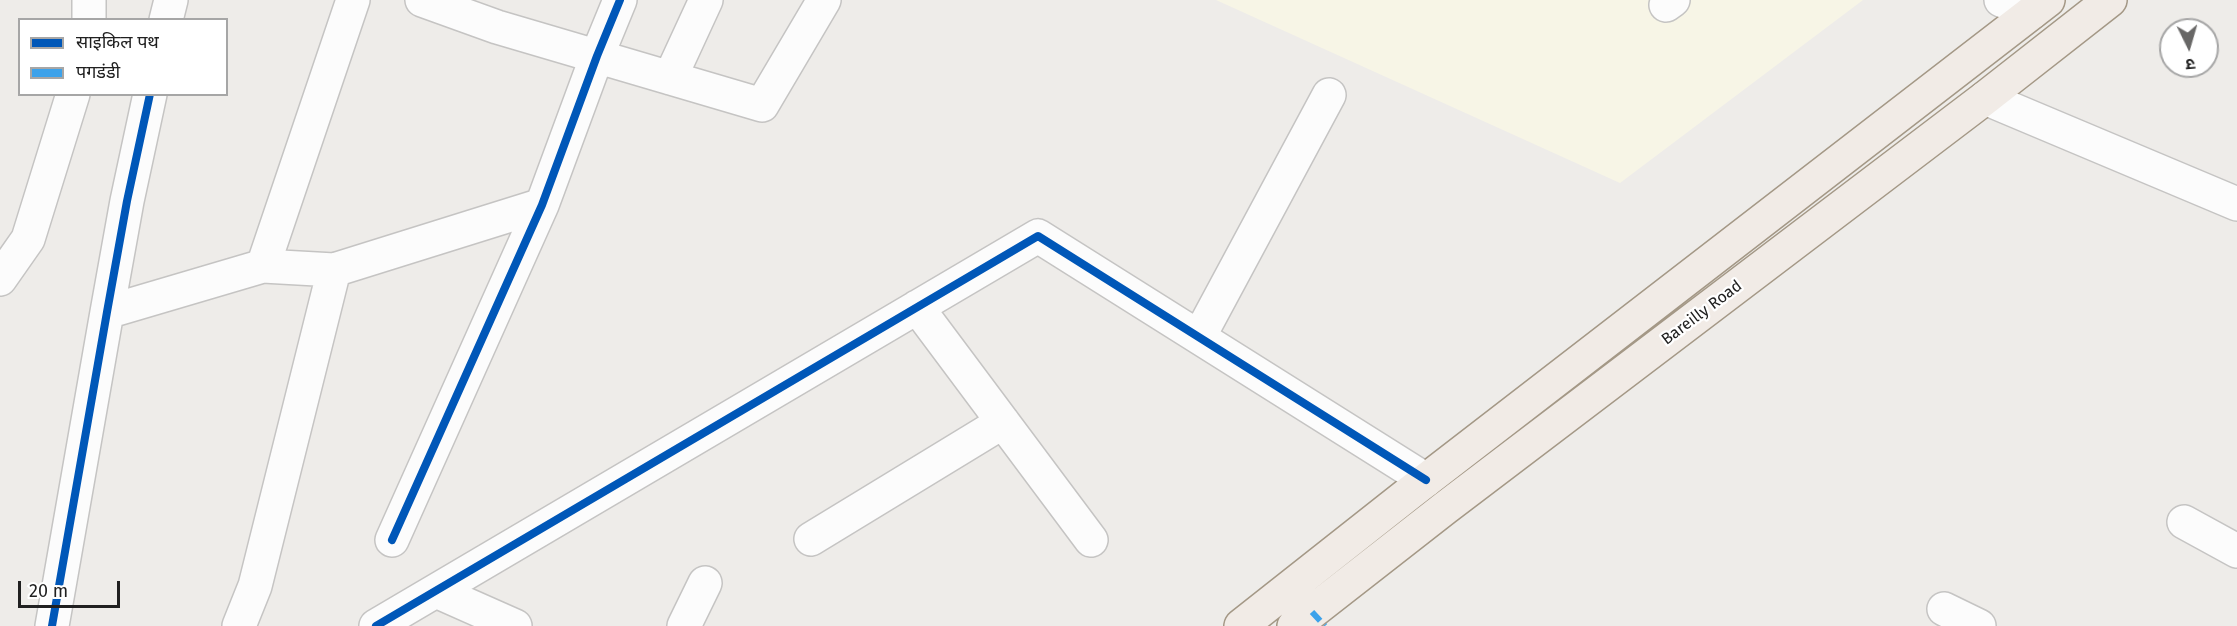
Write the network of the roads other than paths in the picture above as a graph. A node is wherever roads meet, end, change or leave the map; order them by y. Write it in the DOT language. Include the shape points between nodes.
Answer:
graph roads {
  1 [pos="89,0"];
  2 [pos="171,0"];
  3 [pos="353,0"];
  4 [pos="422,0"];
  5 [pos="620,0"];
  6 [pos="706,0"];
  7 [pos="824,0"];
  8 [pos="2001,0"];
  9 [pos="2110,0"];
  10 [pos="2040,6"];
  11 [pos="503,13"];
  12 [pos="88,18"];
  13 [pos="166,18"];
  14 [pos="597,56"];
  15 [pos="670,78"];
  16 [pos="1329,95"];
  17 [pos="73,96"];
  18 [pos="150,96"];
  19 [pos="1985,98"];
  20 [pos="2237,204"];
  21 [pos="542,205"];
  22 [pos="263,266"];
  23 [pos="334,270"];
  24 [pos="0,279"];
  25 [pos="917,307"];
  26 [pos="107,312"];
  27 [pos="1199,337"];
  28 [pos="1002,422"];
  29 [pos="1426,480"];
  30 [pos="2184,522"];
  31 [pos="811,538"];
  32 [pos="392,540"];
  33 [pos="1091,540"];
  34 [pos="2237,551"];
  35 [pos="705,583"];
  36 [pos="436,591"];
  37 [pos="1310,621"];
  38 [pos="52,626"];
  39 [pos="239,626"];
  40 [pos="376,626"];
  41 [pos="515,626"];
  42 [pos="684,626"];
  43 [pos="1241,626"];
  1 -- 12 [label="street"];
  2 -- 13 [label="street"];
  3 -- 22 [label="street"];
  4 -- 11 [label="street"];
  5 -- 14 [label="street"];
  6 -- 15 [label="street"];
  7 -- 15 [label="street" via="762,105"];
  8 -- 10 [label="street"];
  9 -- 19 [label="main road, Bareilly Road"];
  10 -- 29 [label="main road"];
  11 -- 14 [label="street"];
  14 -- 15 [label="street"];
  14 -- 21 [label="street"];
  16 -- 27 [label="street"];
  17 -- 24 [label="street" via="28,239"];
  18 -- 26 [label="street"];
  19 -- 20 [label="street"];
  19 -- 37 [label="main road, Bareilly Road" via="1445,508"];
  21 -- 23 [label="street"];
  21 -- 32 [label="street"];
  22 -- 23 [label="street"];
  22 -- 26 [label="street"];
  23 -- 39 [label="street" via="255,586"];
  25 -- 27 [label="street" via="1038,236"];
  25 -- 28 [label="street"];
  25 -- 36 [label="street"];
  26 -- 38 [label="street"];
  27 -- 29 [label="street"];
  28 -- 31 [label="street"];
  28 -- 33 [label="street"];
  29 -- 43 [label="main road"];
  30 -- 34 [label="street"];
  35 -- 42 [label="street"];
  36 -- 40 [label="street"];
  36 -- 41 [label="street"];
}
